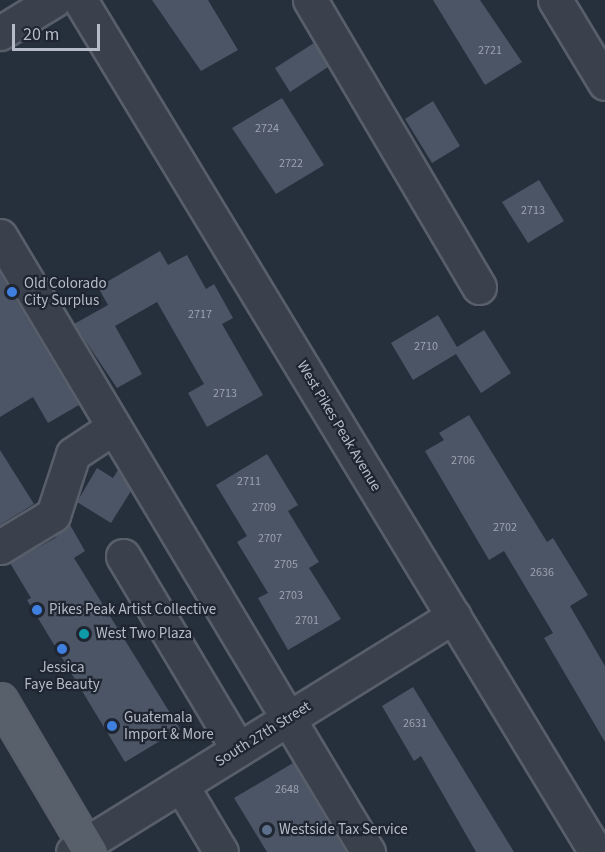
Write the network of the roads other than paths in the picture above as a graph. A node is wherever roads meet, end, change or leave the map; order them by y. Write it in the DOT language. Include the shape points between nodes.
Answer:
graph roads {
  1 [pos="54,0"];
  2 [pos="80,0"];
  3 [pos="310,0"];
  4 [pos="555,0"];
  5 [pos="0,33"];
  6 [pos="605,82"];
  7 [pos="0,236"];
  8 [pos="479,287"];
  9 [pos="114,427"];
  10 [pos="0,547"];
  11 [pos="123,556"];
  12 [pos="454,616"];
  13 [pos="0,700"];
  14 [pos="288,719"];
  15 [pos="238,749"];
  16 [pos="181,785"];
  17 [pos="83,850"];
  18 [pos="221,852"];
  19 [pos="368,852"];
  20 [pos="596,852"];
  1 -- 5 [label="street"];
  2 -- 12 [label="street, West Pikes Peak Avenue"];
  3 -- 8 [label="street"];
  4 -- 6 [label="street"];
  7 -- 9 [label="street"];
  9 -- 10 [label="street" via="73,454 53,514"];
  9 -- 14 [label="street"];
  11 -- 15 [label="street"];
  12 -- 14 [label="street, South 27th Street"];
  12 -- 20 [label="street, West Pikes Peak Avenue"];
  13 -- 17 [label="main road"];
  14 -- 15 [label="street, South 27th Street"];
  14 -- 19 [label="street"];
  15 -- 16 [label="street, South 27th Street"];
  16 -- 17 [label="street, South 27th Street"];
  16 -- 18 [label="street"];
}
